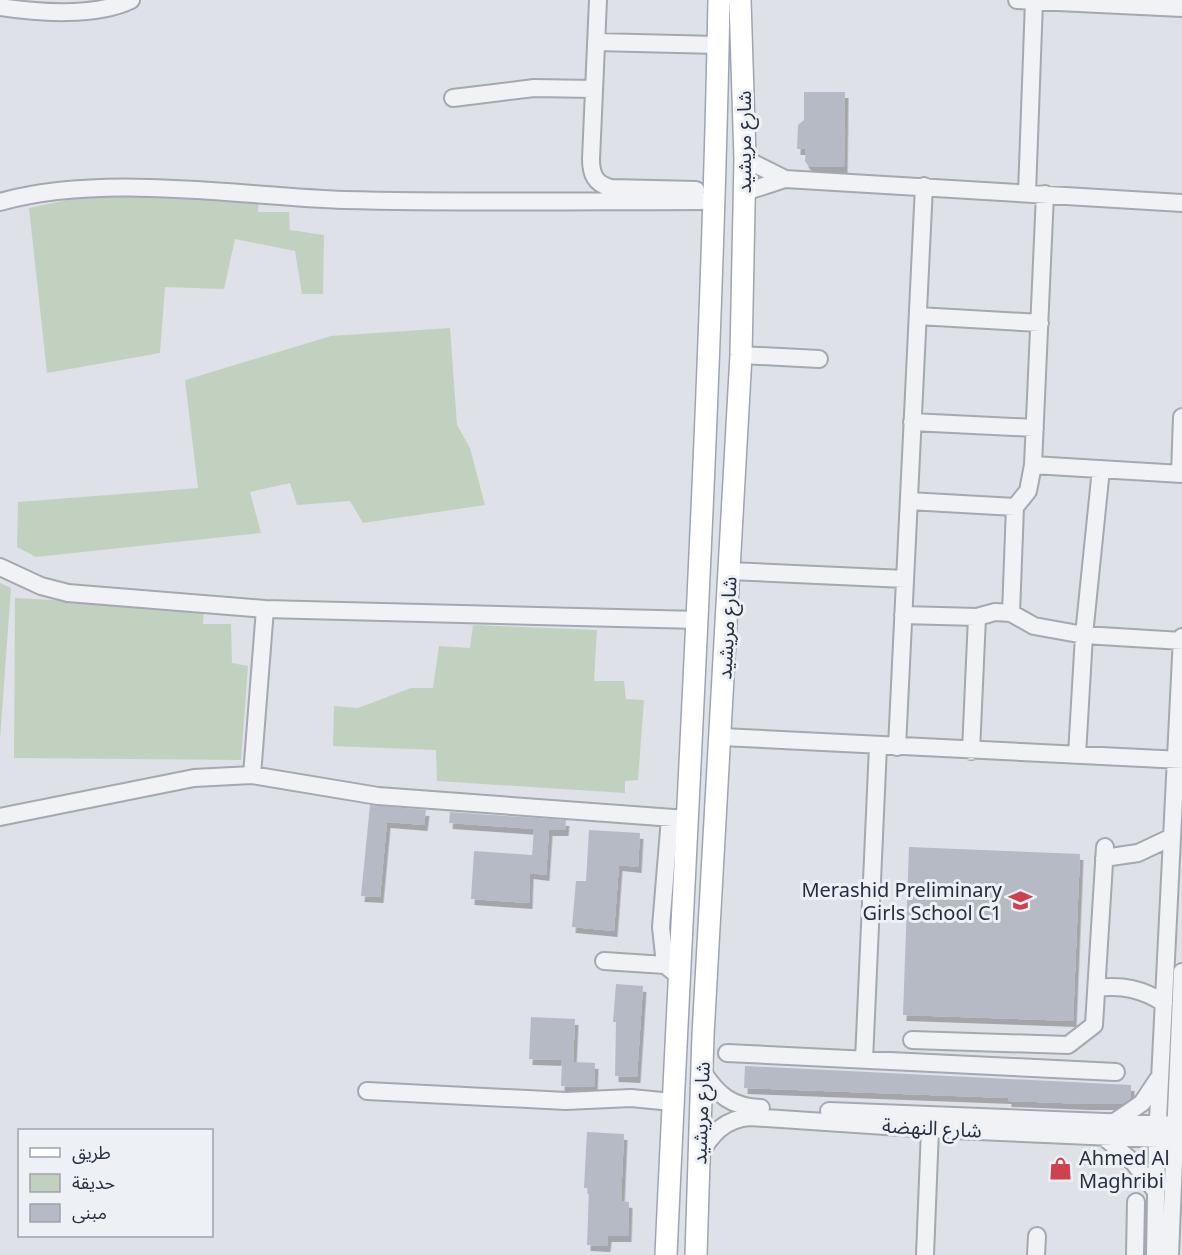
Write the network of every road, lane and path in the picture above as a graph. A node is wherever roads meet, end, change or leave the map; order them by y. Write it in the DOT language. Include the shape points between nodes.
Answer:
graph roads {
  1 [pos="131,0"];
  2 [pos="598,0"];
  3 [pos="718,0"];
  4 [pos="740,0"];
  5 [pos="1017,0"];
  6 [pos="1034,1"];
  7 [pos="1157,4"];
  8 [pos="0,7"];
  9 [pos="1182,8"];
  10 [pos="596,42"];
  11 [pos="718,45"];
  12 [pos="717,79"];
  13 [pos="744,83"];
  14 [pos="594,89"];
  15 [pos="453,98"];
  16 [pos="745,159"];
  17 [pos="785,179"];
  18 [pos="924,186"];
  19 [pos="745,192"];
  20 [pos="1027,193"];
  21 [pos="1045,194"];
  22 [pos="713,196"];
  23 [pos="0,202"];
  24 [pos="1182,203"];
  25 [pos="918,316"];
  26 [pos="1040,323"];
  27 [pos="741,355"];
  28 [pos="819,359"];
  29 [pos="1182,417"];
  30 [pos="912,422"];
  31 [pos="1035,428"];
  32 [pos="1033,465"];
  33 [pos="1101,469"];
  34 [pos="1181,474"];
  35 [pos="909,501"];
  36 [pos="1015,507"];
  37 [pos="0,567"];
  38 [pos="730,571"];
  39 [pos="905,579"];
  40 [pos="265,609"];
  41 [pos="1011,613"];
  42 [pos="903,615"];
  43 [pos="977,617"];
  44 [pos="698,620"];
  45 [pos="1084,634"];
  46 [pos="1182,639"];
  47 [pos="722,737"];
  48 [pos="878,746"];
  49 [pos="897,747"];
  50 [pos="971,751"];
  51 [pos="1077,755"];
  52 [pos="1179,760"];
  53 [pos="252,775"];
  54 [pos="0,817"];
  55 [pos="679,818"];
  56 [pos="1172,837"];
  57 [pos="604,961"];
  58 [pos="672,971"];
  59 [pos="1182,972"];
  60 [pos="1097,988"];
  61 [pos="1164,1003"];
  62 [pos="703,1035"];
  63 [pos="912,1040"];
  64 [pos="727,1053"];
  65 [pos="864,1060"];
  66 [pos="702,1071"];
  67 [pos="1116,1072"];
  68 [pos="1173,1076"];
  69 [pos="367,1091"];
  70 [pos="672,1102"];
  71 [pos="930,1129"];
  72 [pos="1108,1130"];
  73 [pos="1157,1132"];
  74 [pos="1178,1133"];
  75 [pos="671,1136"];
  76 [pos="699,1155"];
  77 [pos="1177,1186"];
  78 [pos="1155,1190"];
  79 [pos="1136,1202"];
  80 [pos="698,1203"];
  81 [pos="1037,1236"];
  82 [pos="666,1255"];
  83 [pos="696,1255"];
  84 [pos="925,1255"];
  85 [pos="1036,1255"];
  86 [pos="1135,1255"];
  87 [pos="1155,1255"];
  88 [pos="1170,1255"];
  1 -- 8 [label="street" via="93,11 22,11"];
  2 -- 10 [label="street"];
  3 -- 11 [label="main road, شارع مريشيد"];
  4 -- 13 [label="main road, شارع مريشيد"];
  5 -- 6 [label="street"];
  6 -- 7 [label="street"];
  6 -- 20 [label="street"];
  7 -- 9 [label="street"];
  10 -- 11 [label="street"];
  10 -- 14 [label="street"];
  11 -- 12 [label="main road, شارع مريشيد"];
  12 -- 13 [label="main road" via="734,76"];
  12 -- 22 [label="main road, شارع مريشيد"];
  13 -- 16 [label="main road, شارع مريشيد"];
  14 -- 15 [label="street" via="534,88"];
  14 -- 22 [label="street" via="591,169 599,183 616,188"];
  16 -- 17 [label="street"];
  16 -- 19 [label="main road, شارع مريشيد"];
  17 -- 18 [label="street"];
  17 -- 19 [label="street"];
  18 -- 20 [label="street"];
  18 -- 25 [label="street"];
  19 -- 27 [label="main road, شارع مريشيد"];
  20 -- 21 [label="street"];
  21 -- 24 [label="street"];
  21 -- 26 [label="street"];
  22 -- 23 [label="street" via="344,200 118,188 61,191"];
  22 -- 44 [label="main road, شارع مريشيد"];
  25 -- 26 [label="street"];
  25 -- 30 [label="street"];
  26 -- 31 [label="street"];
  27 -- 28 [label="street"];
  27 -- 38 [label="main road, شارع مريشيد"];
  29 -- 34 [label="street"];
  30 -- 31 [label="street"];
  30 -- 35 [label="street"];
  31 -- 32 [label="street"];
  32 -- 33 [label="street"];
  32 -- 36 [label="street" via="1028,491"];
  33 -- 34 [label="street"];
  33 -- 45 [label="street"];
  35 -- 36 [label="street"];
  35 -- 39 [label="street"];
  36 -- 41 [label="street"];
  37 -- 40 [label="street" via="41,586 68,593"];
  38 -- 39 [label="street"];
  38 -- 47 [label="main road, شارع مريشيد"];
  39 -- 42 [label="street"];
  40 -- 44 [label="street"];
  40 -- 53 [label="street"];
  41 -- 43 [label="street"];
  41 -- 45 [label="street" via="1034,626"];
  42 -- 43 [label="street"];
  42 -- 49 [label="street"];
  43 -- 50 [label="street"];
  44 -- 55 [label="main road, شارع مريشيد"];
  45 -- 46 [label="street"];
  45 -- 51 [label="street"];
  46 -- 52 [label="street"];
  47 -- 48 [label="street"];
  47 -- 62 [label="main road, شارع مريشيد"];
  48 -- 49 [label="street"];
  48 -- 65 [label="street"];
  49 -- 50 [label="street"];
  50 -- 51 [label="street"];
  51 -- 52 [label="street"];
  52 -- 56 [label="street"];
  53 -- 54 [label="street" via="194,778"];
  53 -- 55 [label="street" via="378,796"];
  55 -- 58 [label="main road, شارع مريشيد"];
  56 -- 60 [label="street" via="1138,853 1105,852"];
  56 -- 61 [label="street"];
  57 -- 58 [label="street"];
  58 -- 62 [label="main road" via="697,987"];
  58 -- 70 [label="main road, شارع مريشيد"];
  59 -- 68 [label="street"];
  60 -- 61 [label="street" via="1132,988"];
  60 -- 63 [label="street" via="1094,1024 1072,1044"];
  61 -- 68 [label="street"];
  62 -- 66 [label="main road, شارع مريشيد"];
  64 -- 65 [label="street"];
  65 -- 67 [label="street"];
  66 -- 72 [label="street, شارع النهضة" via="722,1096 747,1107"];
  66 -- 76 [label="main road, شارع مريشيد"];
  68 -- 72 [label="street"];
  68 -- 73 [label="street"];
  68 -- 74 [label="street"];
  69 -- 70 [label="street"];
  70 -- 75 [label="main road, شارع مريشيد"];
  71 -- 72 [label="street, شارع النهضة"];
  71 -- 76 [label="street, شارع النهضة" via="742,1117 720,1127"];
  71 -- 84 [label="street"];
  72 -- 73 [label="street, شارع النهضة"];
  72 -- 78 [label="street"];
  73 -- 74 [label="street, شارع النهضة"];
  73 -- 78 [label="street"];
  74 -- 77 [label="street"];
  75 -- 80 [label="main road" via="681,1161 682,1197 687,1203"];
  75 -- 82 [label="main road, شارع مريشيد"];
  76 -- 80 [label="main road, شارع مريشيد"];
  77 -- 88 [label="street"];
  78 -- 87 [label="street"];
  79 -- 86 [label="street"];
  80 -- 83 [label="main road, شارع مريشيد"];
  81 -- 85 [label="street"];
}
